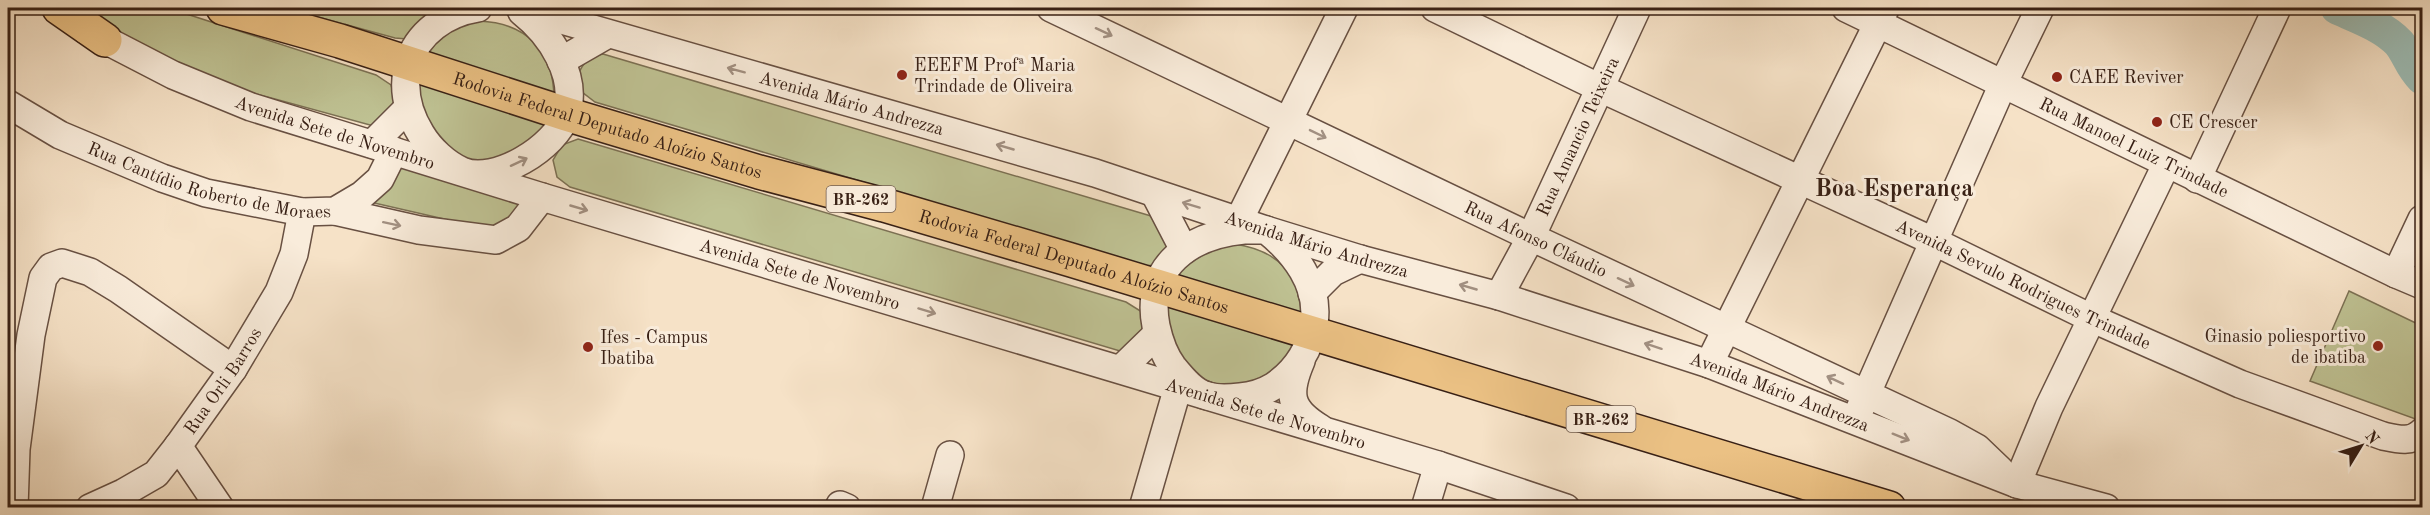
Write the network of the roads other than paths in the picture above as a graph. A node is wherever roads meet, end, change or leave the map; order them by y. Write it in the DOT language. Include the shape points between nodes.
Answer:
graph roads {
  1 [pos="46,8"];
  2 [pos="59,8"];
  3 [pos="223,8"];
  4 [pos="478,8"];
  5 [pos="518,8"];
  6 [pos="1051,8"];
  7 [pos="1344,8"];
  8 [pos="1435,8"];
  9 [pos="1637,8"];
  10 [pos="1846,8"];
  11 [pos="2040,8"];
  12 [pos="2277,8"];
  13 [pos="435,15"];
  14 [pos="1882,16"];
  15 [pos="592,23"];
  16 [pos="105,40"];
  17 [pos="561,61"];
  18 [pos="408,65"];
  19 [pos="2003,84"];
  20 [pos="1600,88"];
  21 [pos="8,104"];
  22 [pos="408,108"];
  23 [pos="566,114"];
  24 [pos="1289,120"];
  25 [pos="385,141"];
  26 [pos="2166,165"];
  27 [pos="463,171"];
  28 [pos="2197,179"];
  29 [pos="1801,181"];
  30 [pos="1155,194"];
  31 [pos="542,197"];
  32 [pos="335,211"];
  33 [pos="302,212"];
  34 [pos="2422,219"];
  35 [pos="1239,220"];
  36 [pos="1266,230"];
  37 [pos="1531,237"];
  38 [pos="1933,241"];
  39 [pos="1184,250"];
  40 [pos="1360,259"];
  41 [pos="2396,274"];
  42 [pos="2422,285"];
  43 [pos="1155,287"];
  44 [pos="1312,293"];
  45 [pos="1499,296"];
  46 [pos="2091,318"];
  47 [pos="1727,329"];
  48 [pos="1157,334"];
  49 [pos="1307,347"];
  50 [pos="1709,364"];
  51 [pos="233,369"];
  52 [pos="1120,369"];
  53 [pos="1178,387"];
  54 [pos="1866,395"];
  55 [pos="1207,396"];
  56 [pos="1855,419"];
  57 [pos="2422,432"];
  58 [pos="1329,433"];
  59 [pos="178,446"];
  60 [pos="950,455"];
  61 [pos="1438,465"];
  62 [pos="2014,482"];
  63 [pos="12,492"];
  64 [pos="90,507"];
  65 [pos="220,507"];
  66 [pos="935,507"];
  67 [pos="1143,507"];
  68 [pos="1425,507"];
  69 [pos="1566,507"];
  70 [pos="1889,507"];
  71 [pos="2106,507"];
  1 -- 16 [label="street, Avenida Sete de Novembro"];
  2 -- 16 [label="highway"];
  3 -- 18 [label="highway, Rodovia Federal Deputado Aloízio Santos / BR-262"];
  4 -- 13 [label="street"];
  5 -- 15 [label="street, Avenida Mário Andrezza"];
  5 -- 17 [label="street" via="546,34"];
  6 -- 24 [label="street, Rua Afonso Cláudio, one-way"];
  7 -- 24 [label="street"];
  8 -- 20 [label="street, Avenida Sevulo Rodrigues Trindade"];
  9 -- 20 [label="street, Rua Amancio Teixeira"];
  10 -- 14 [label="street, Rua Manoel Luiz Trindade"];
  11 -- 19 [label="street"];
  12 -- 28 [label="street"];
  13 -- 18 [label="street"];
  14 -- 19 [label="street, Rua Manoel Luiz Trindade"];
  14 -- 29 [label="street"];
  15 -- 17 [label="street"];
  30 -- 15 [label="street, Avenida Mário Andrezza, one-way"];
  16 -- 25 [label="street, Avenida Sete de Novembro" via="172,75 251,107"];
  17 -- 23 [label="street" via="568,90"];
  18 -- 22 [label="street"];
  18 -- 23 [label="highway, Rodovia Federal Deputado Aloízio Santos / BR-262"];
  19 -- 26 [label="street, Rua Manoel Luiz Trindade"];
  19 -- 38 [label="street"];
  20 -- 29 [label="street, Avenida Sevulo Rodrigues Trindade"];
  20 -- 37 [label="street, Rua Amancio Teixeira"];
  21 -- 33 [label="street, Rua Cantídio Roberto de Moraes" via="60,135 162,178 206,193"];
  22 -- 25 [label="street, Rua Cantídio Roberto de Moraes"];
  22 -- 27 [label="street" via="429,145"];
  27 -- 23 [label="street, one-way" via="503,169 529,158 549,140"];
  23 -- 43 [label="highway, Rodovia Federal Deputado Aloízio Santos / BR-262"];
  24 -- 35 [label="street"];
  24 -- 37 [label="street, Rua Afonso Cláudio, one-way"];
  25 -- 27 [label="street, Avenida Sete de Novembro"];
  25 -- 32 [label="street, Rua Cantídio Roberto de Moraes" via="380,178 362,195"];
  26 -- 28 [label="street, Rua Manoel Luiz Trindade"];
  26 -- 46 [label="street"];
  27 -- 31 [label="street, Avenida Sete de Novembro"];
  28 -- 41 [label="street, Rua Manoel Luiz Trindade"];
  29 -- 38 [label="street, Avenida Sevulo Rodrigues Trindade"];
  29 -- 47 [label="street"];
  35 -- 30 [label="street, Avenida Mário Andrezza, one-way"];
  30 -- 39 [label="street"];
  32 -- 31 [label="street, one-way" via="419,230 496,240 518,228"];
  31 -- 52 [label="street, Avenida Sete de Novembro, one-way"];
  32 -- 33 [label="street, Rua Cantídio Roberto de Moraes"];
  33 -- 51 [label="street, Rua Orli Barros" via="288,274"];
  34 -- 41 [label="street"];
  35 -- 36 [label="street, Avenida Mário Andrezza"];
  36 -- 39 [label="street" via="1223,232"];
  36 -- 40 [label="street, Avenida Mário Andrezza"];
  36 -- 44 [label="street" via="1295,258"];
  37 -- 45 [label="street, Rua Amancio Teixeira"];
  37 -- 47 [label="street, Rua Afonso Cláudio, one-way"];
  38 -- 46 [label="street, Avenida Sevulo Rodrigues Trindade"];
  38 -- 54 [label="street"];
  39 -- 43 [label="street"];
  40 -- 44 [label="street" via="1333,272"];
  45 -- 40 [label="street, Avenida Mário Andrezza, one-way"];
  41 -- 42 [label="street, Rua Manoel Luiz Trindade"];
  43 -- 48 [label="street"];
  43 -- 49 [label="highway, Rodovia Federal Deputado Aloízio Santos / BR-262"];
  44 -- 49 [label="street" via="1316,314"];
  50 -- 45 [label="street, Avenida Mário Andrezza, one-way"];
  46 -- 57 [label="street, Avenida Sevulo Rodrigues Trindade" via="2240,384 2347,424 2402,440"];
  46 -- 62 [label="street"];
  47 -- 50 [label="street"];
  54 -- 47 [label="street, Rua Afonso Cláudio, one-way"];
  48 -- 52 [label="street"];
  48 -- 55 [label="street" via="1176,370"];
  49 -- 55 [label="street" via="1287,377 1269,389 1250,396"];
  49 -- 58 [label="street" via="1293,378 1292,394 1296,408 1305,418"];
  49 -- 70 [label="highway, Rodovia Federal Deputado Aloízio Santos / BR-262"];
  50 -- 56 [label="street, Avenida Mário Andrezza"];
  51 -- 59 [label="street, Rua Orli Barros"];
  51 -- 63 [label="street" via="90,272 62,263 51,267 43,278 31,335"];
  52 -- 53 [label="street, Avenida Sete de Novembro"];
  53 -- 55 [label="street, Avenida Sete de Novembro"];
  53 -- 67 [label="street"];
  54 -- 56 [label="street"];
  54 -- 62 [label="street, Rua Afonso Cláudio" via="1977,448"];
  55 -- 58 [label="street, Avenida Sete de Novembro"];
  56 -- 62 [label="street, Avenida Mário Andrezza, one-way"];
  58 -- 61 [label="street, Avenida Sete de Novembro"];
  59 -- 64 [label="street, Rua Orli Barros" via="156,474"];
  59 -- 65 [label="street"];
  60 -- 66 [label="street"];
  61 -- 68 [label="street"];
  61 -- 69 [label="street, Avenida Sete de Novembro"];
  62 -- 71 [label="street, Avenida Mário Andrezza"];
}
